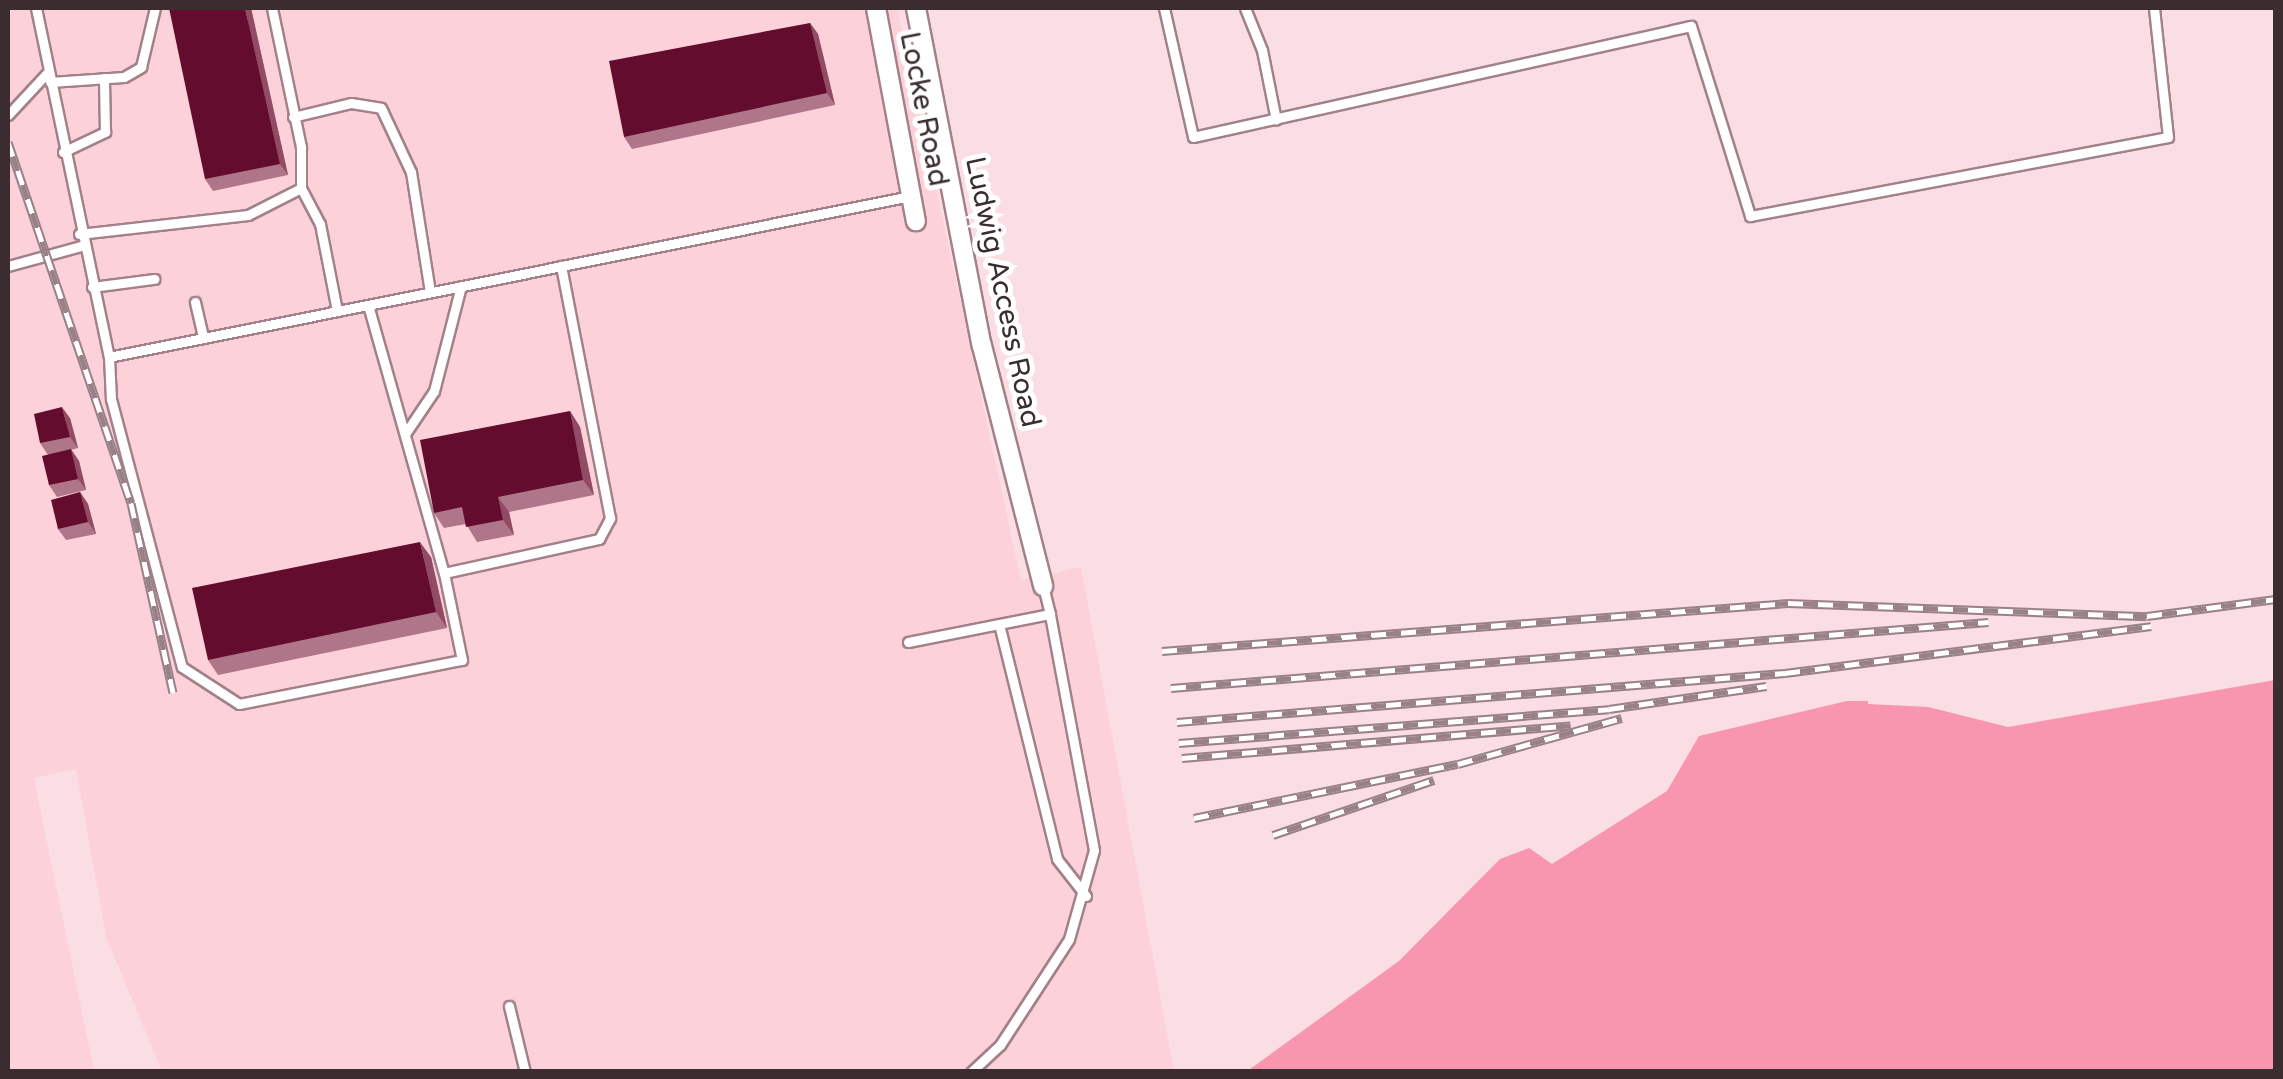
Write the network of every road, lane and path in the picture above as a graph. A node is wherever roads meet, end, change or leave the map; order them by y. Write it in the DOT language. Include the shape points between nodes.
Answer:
graph roads {
  1 [pos="36,8"];
  2 [pos="154,8"];
  3 [pos="272,8"];
  4 [pos="876,8"];
  5 [pos="916,8"];
  6 [pos="1164,8"];
  7 [pos="1245,8"];
  8 [pos="2154,8"];
  9 [pos="49,78"];
  10 [pos="104,78"];
  11 [pos="8,115"];
  12 [pos="293,117"];
  13 [pos="1276,120"];
  14 [pos="64,152"];
  15 [pos="300,188"];
  16 [pos="912,196"];
  17 [pos="916,221"];
  18 [pos="79,234"];
  19 [pos="82,246"];
  20 [pos="8,266"];
  21 [pos="561,266"];
  22 [pos="154,278"];
  23 [pos="461,286"];
  24 [pos="92,287"];
  25 [pos="430,292"];
  26 [pos="195,302"];
  27 [pos="368,305"];
  28 [pos="337,311"];
  29 [pos="203,338"];
  30 [pos="109,357"];
  31 [pos="405,434"];
  32 [pos="444,574"];
  33 [pos="1042,586"];
  34 [pos="1050,614"];
  35 [pos="999,624"];
  36 [pos="908,642"];
  37 [pos="1086,896"];
  38 [pos="509,1006"];
  39 [pos="525,1072"];
  40 [pos="971,1072"];
  1 -- 9 [label="lane"];
  2 -- 10 [label="lane" via="140,67"];
  3 -- 12 [label="lane"];
  4 -- 16 [label="street, Locke Road"];
  5 -- 33 [label="street, Ludwig Access Road" via="982,346"];
  6 -- 13 [label="lane" via="1193,138"];
  7 -- 13 [label="lane" via="1262,50"];
  8 -- 13 [label="lane" via="2168,137 1750,216 1691,26"];
  9 -- 10 [label="lane"];
  9 -- 11 [label="lane"];
  9 -- 14 [label="lane"];
  10 -- 14 [label="lane" via="105,132"];
  12 -- 15 [label="lane" via="305,174"];
  12 -- 25 [label="lane" via="351,103 381,108 411,172"];
  14 -- 18 [label="lane"];
  15 -- 18 [label="lane" via="248,214"];
  15 -- 28 [label="lane" via="320,224"];
  16 -- 17 [label="street, Locke Road"];
  16 -- 21 [label="lane"];
  18 -- 19 [label="lane"];
  19 -- 20 [label="lane"];
  19 -- 24 [label="lane"];
  21 -- 23 [label="lane"];
  21 -- 32 [label="lane" via="610,518 599,538"];
  22 -- 24 [label="lane"];
  23 -- 25 [label="lane"];
  23 -- 31 [label="lane" via="434,391"];
  24 -- 30 [label="lane"];
  25 -- 27 [label="lane"];
  26 -- 29 [label="lane"];
  27 -- 28 [label="lane"];
  27 -- 31 [label="lane"];
  28 -- 29 [label="lane"];
  29 -- 30 [label="lane"];
  30 -- 32 [label="lane" via="111,398 182,667 213,692 239,704 462,660"];
  31 -- 32 [label="lane"];
  33 -- 34 [label="lane"];
  34 -- 35 [label="lane"];
  34 -- 37 [label="lane" via="1094,850"];
  35 -- 36 [label="lane"];
  35 -- 37 [label="lane" via="1057,859"];
  37 -- 40 [label="lane" via="1040,990"];
  38 -- 39 [label="lane"];
}
